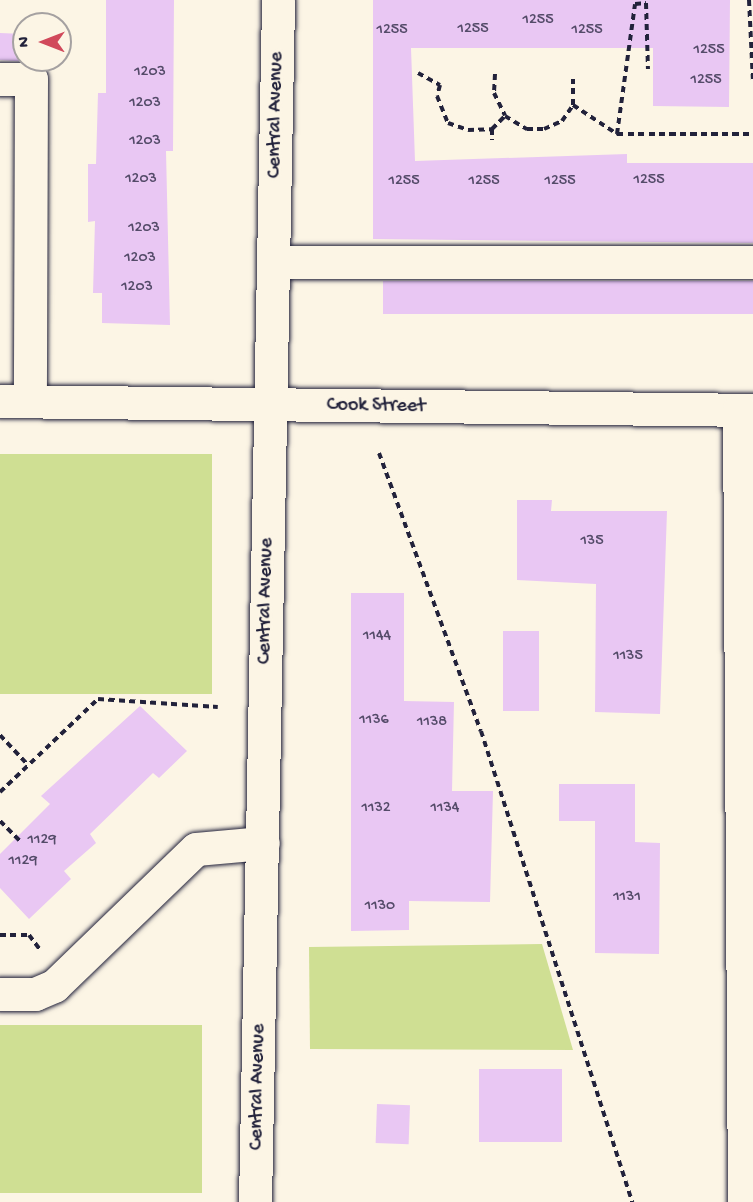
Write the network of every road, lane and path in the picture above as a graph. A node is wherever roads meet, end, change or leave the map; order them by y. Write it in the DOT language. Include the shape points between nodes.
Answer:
graph roads {
  1 [pos="278,0"];
  2 [pos="749,0"];
  3 [pos="648,69"];
  4 [pos="418,74"];
  5 [pos="495,74"];
  6 [pos="0,79"];
  7 [pos="573,79"];
  8 [pos="753,82"];
  9 [pos="573,105"];
  10 [pos="505,116"];
  11 [pos="492,129"];
  12 [pos="617,134"];
  13 [pos="753,134"];
  14 [pos="492,140"];
  15 [pos="273,262"];
  16 [pos="753,262"];
  17 [pos="15,400"];
  18 [pos="270,403"];
  19 [pos="746,410"];
  20 [pos="379,453"];
  21 [pos="218,707"];
  22 [pos="0,735"];
  23 [pos="28,765"];
  24 [pos="0,792"];
  25 [pos="0,821"];
  26 [pos="21,842"];
  27 [pos="263,843"];
  28 [pos="0,935"];
  29 [pos="45,956"];
  30 [pos="0,994"];
  31 [pos="748,1129"];
  32 [pos="255,1202"];
  33 [pos="632,1202"];
  34 [pos="744,1202"];
  1 -- 15 [label="street, Central Avenue"];
  2 -- 8 [label="path"];
  3 -- 12 [label="path" via="646,3 635,4"];
  4 -- 11 [label="path" via="440,85 437,96 448,123 468,130"];
  5 -- 10 [label="path" via="494,93"];
  6 -- 17 [label="street" via="31,79"];
  7 -- 9 [label="path"];
  9 -- 10 [label="path" via="562,121 544,129 527,129"];
  9 -- 12 [label="path"];
  10 -- 11 [label="path"];
  11 -- 14 [label="path"];
  12 -- 13 [label="path"];
  15 -- 16 [label="street"];
  15 -- 18 [label="street, Central Avenue"];
  17 -- 18 [label="street, Cook Street"];
  18 -- 19 [label="street, Cook Street"];
  18 -- 27 [label="street, Central Avenue"];
  19 -- 31 [label="street"];
  20 -- 33 [label="path" via="481,731"];
  21 -- 23 [label="path" via="98,699"];
  22 -- 23 [label="path"];
  23 -- 24 [label="path"];
  25 -- 26 [label="path"];
  27 -- 30 [label="street" via="196,849 54,986 35,994"];
  27 -- 32 [label="street, Central Avenue"];
  28 -- 29 [label="path" via="29,935"];
  31 -- 34 [label="street"];
}
